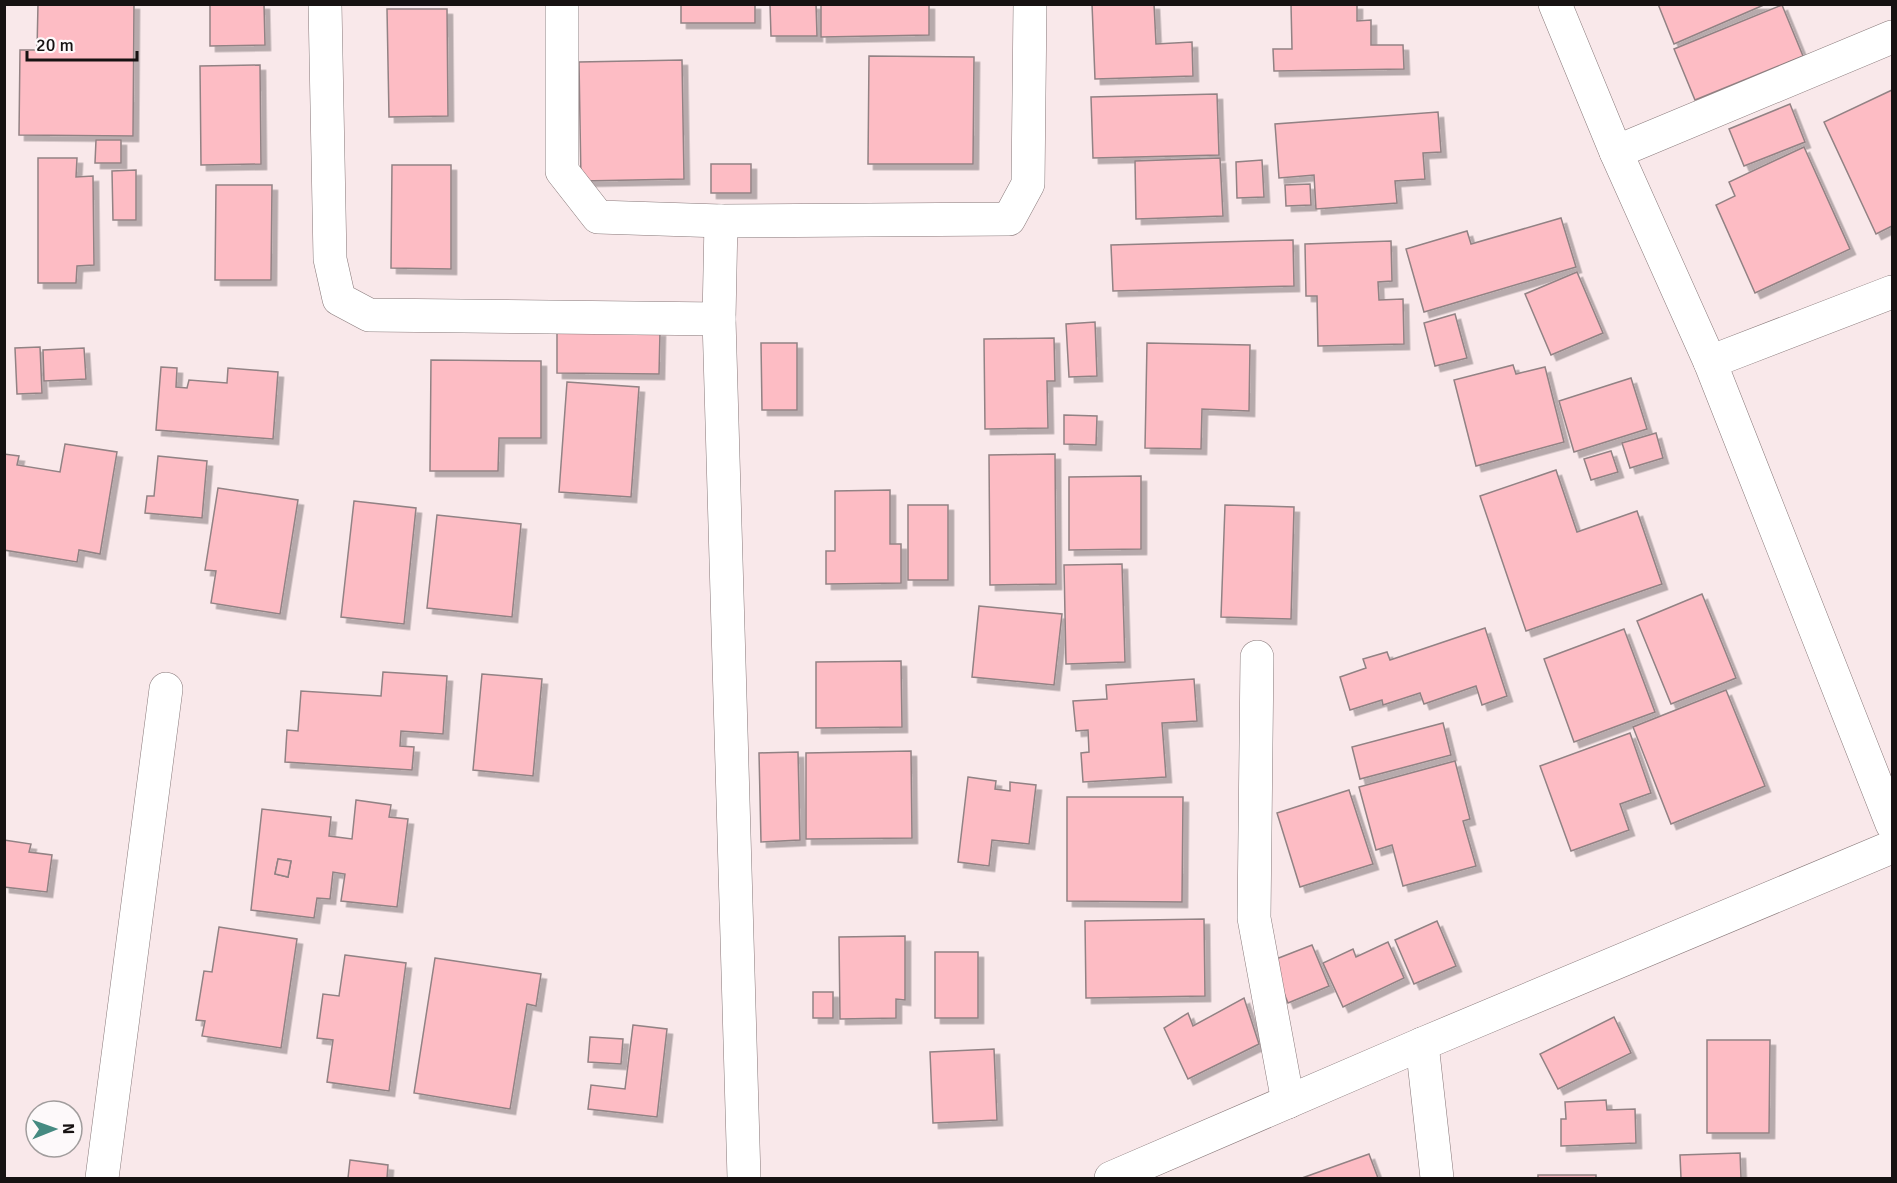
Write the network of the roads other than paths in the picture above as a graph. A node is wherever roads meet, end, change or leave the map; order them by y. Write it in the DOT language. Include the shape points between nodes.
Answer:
graph roads {
  1 [pos="325,4"];
  2 [pos="562,4"];
  3 [pos="1030,4"];
  4 [pos="1555,4"];
  5 [pos="1893,37"];
  6 [pos="1616,152"];
  7 [pos="721,221"];
  8 [pos="1893,292"];
  9 [pos="719,319"];
  10 [pos="1710,362"];
  11 [pos="1257,657"];
  12 [pos="166,689"];
  13 [pos="1893,825"];
  14 [pos="1893,848"];
  15 [pos="1422,1044"];
  16 [pos="1288,1102"];
  17 [pos="102,1179"];
  18 [pos="744,1179"];
  19 [pos="1111,1179"];
  20 [pos="1437,1179"];
  1 -- 9 [label="street" via="330,259 339,299 369,315"];
  2 -- 7 [label="street" via="562,171 598,217"];
  3 -- 7 [label="street" via="1028,184 1009,219"];
  4 -- 6 [label="street"];
  5 -- 6 [label="street"];
  6 -- 10 [label="street"];
  7 -- 9 [label="street"];
  8 -- 10 [label="street"];
  9 -- 18 [label="street"];
  10 -- 13 [label="street"];
  11 -- 16 [label="street" via="1254,918"];
  12 -- 17 [label="street"];
  14 -- 15 [label="street"];
  15 -- 16 [label="street"];
  15 -- 20 [label="street"];
  16 -- 19 [label="street"];
}
